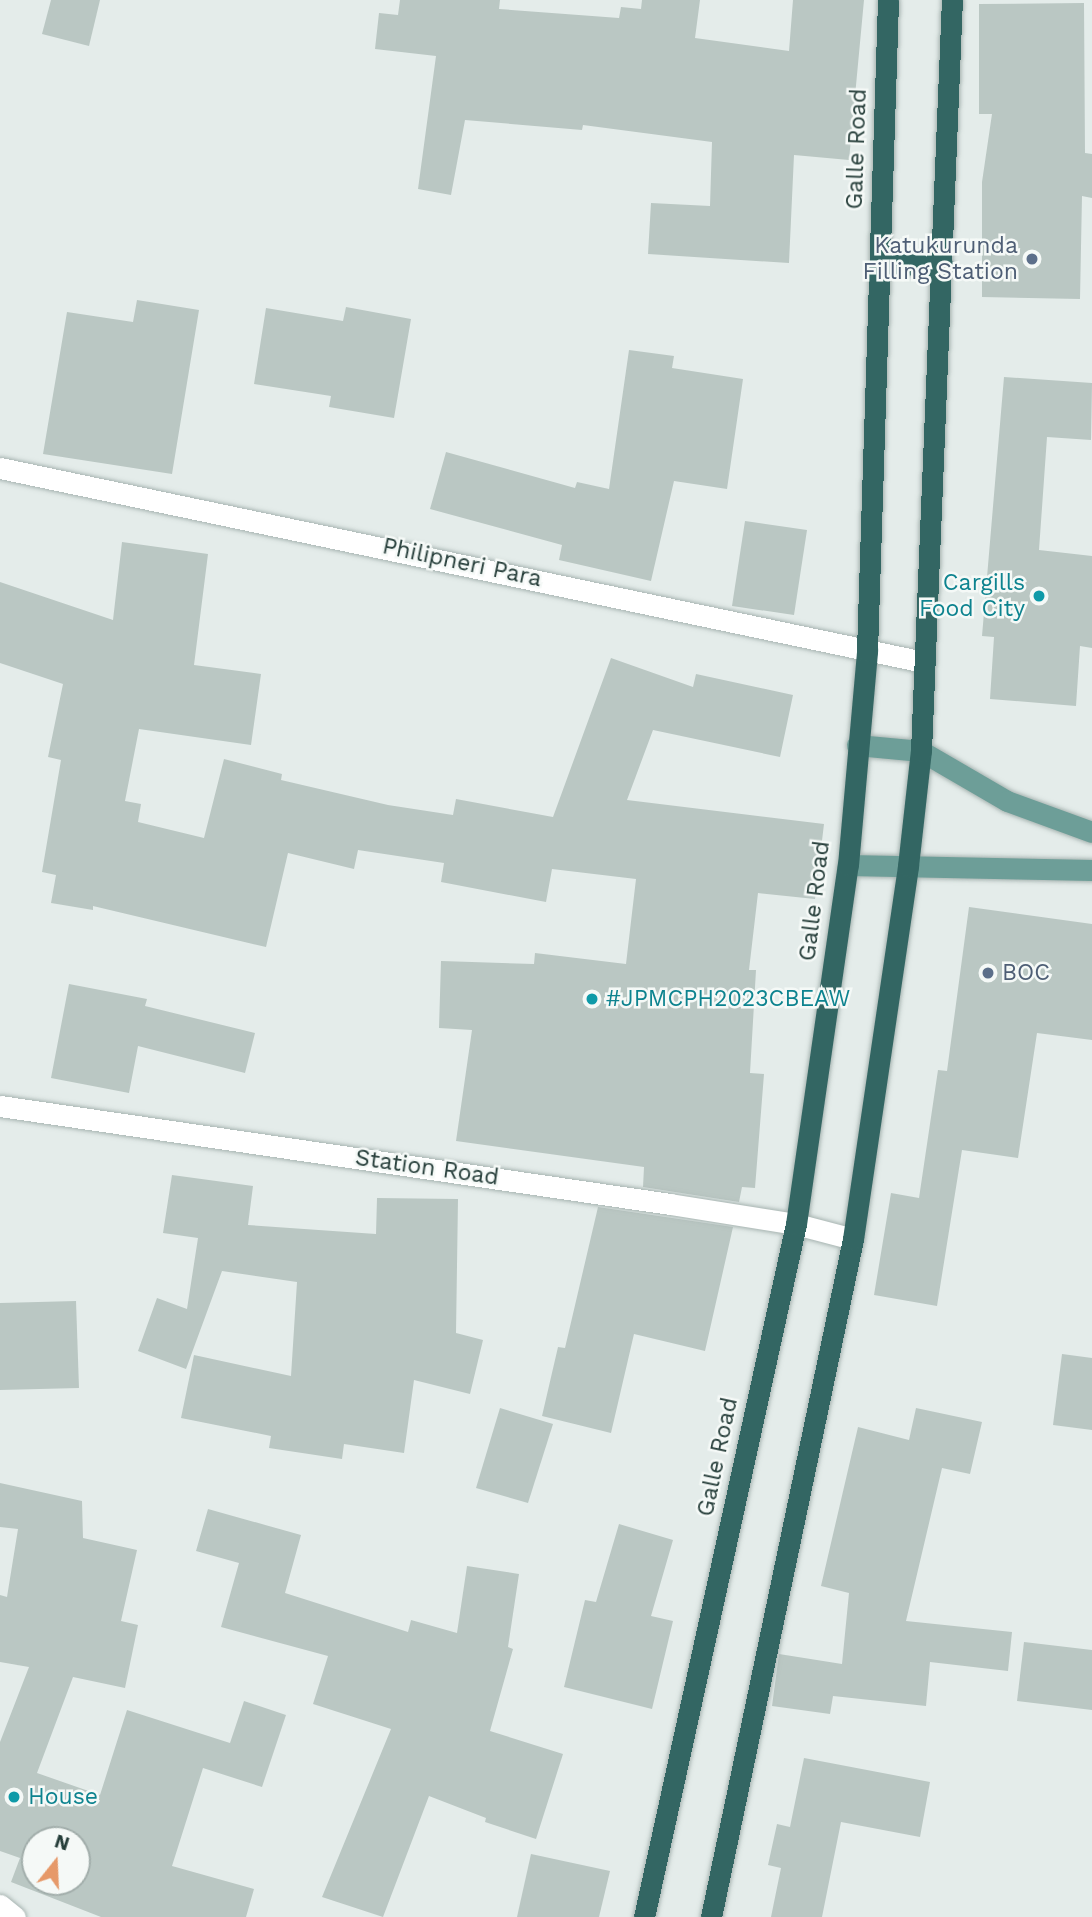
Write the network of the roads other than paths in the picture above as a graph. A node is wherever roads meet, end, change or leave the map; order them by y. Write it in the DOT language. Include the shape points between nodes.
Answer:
graph roads {
  1 [pos="888,0"];
  2 [pos="952,0"];
  3 [pos="880,263"];
  4 [pos="943,266"];
  5 [pos="0,468"];
  6 [pos="867,651"];
  7 [pos="924,662"];
  8 [pos="857,745"];
  9 [pos="921,751"];
  10 [pos="1092,832"];
  11 [pos="848,864"];
  12 [pos="908,866"];
  13 [pos="1092,870"];
  14 [pos="0,1106"];
  15 [pos="796,1224"];
  16 [pos="853,1239"];
  17 [pos="0,1905"];
  18 [pos="15,1917"];
  19 [pos="644,1917"];
  20 [pos="711,1917"];
  1 -- 3 [label="highway, Galle Road"];
  2 -- 4 [label="highway"];
  3 -- 4 [label="highway"];
  3 -- 6 [label="highway, Galle Road"];
  4 -- 7 [label="highway"];
  5 -- 6 [label="street, Philipneri Para" via="497,569"];
  6 -- 7 [label="street, Philipneri Para"];
  6 -- 8 [label="highway, Galle Road"];
  7 -- 9 [label="highway"];
  8 -- 9 [label="main road"];
  8 -- 11 [label="highway, Galle Road"];
  9 -- 10 [label="main road" via="1007,801"];
  9 -- 12 [label="highway"];
  11 -- 12 [label="main road"];
  11 -- 15 [label="highway, Galle Road"];
  12 -- 13 [label="main road"];
  12 -- 16 [label="highway"];
  14 -- 15 [label="street, Station Road"];
  15 -- 16 [label="street, Station Road"];
  15 -- 19 [label="highway, Galle Road"];
  16 -- 20 [label="highway"];
  17 -- 18 [label="street"];
}
